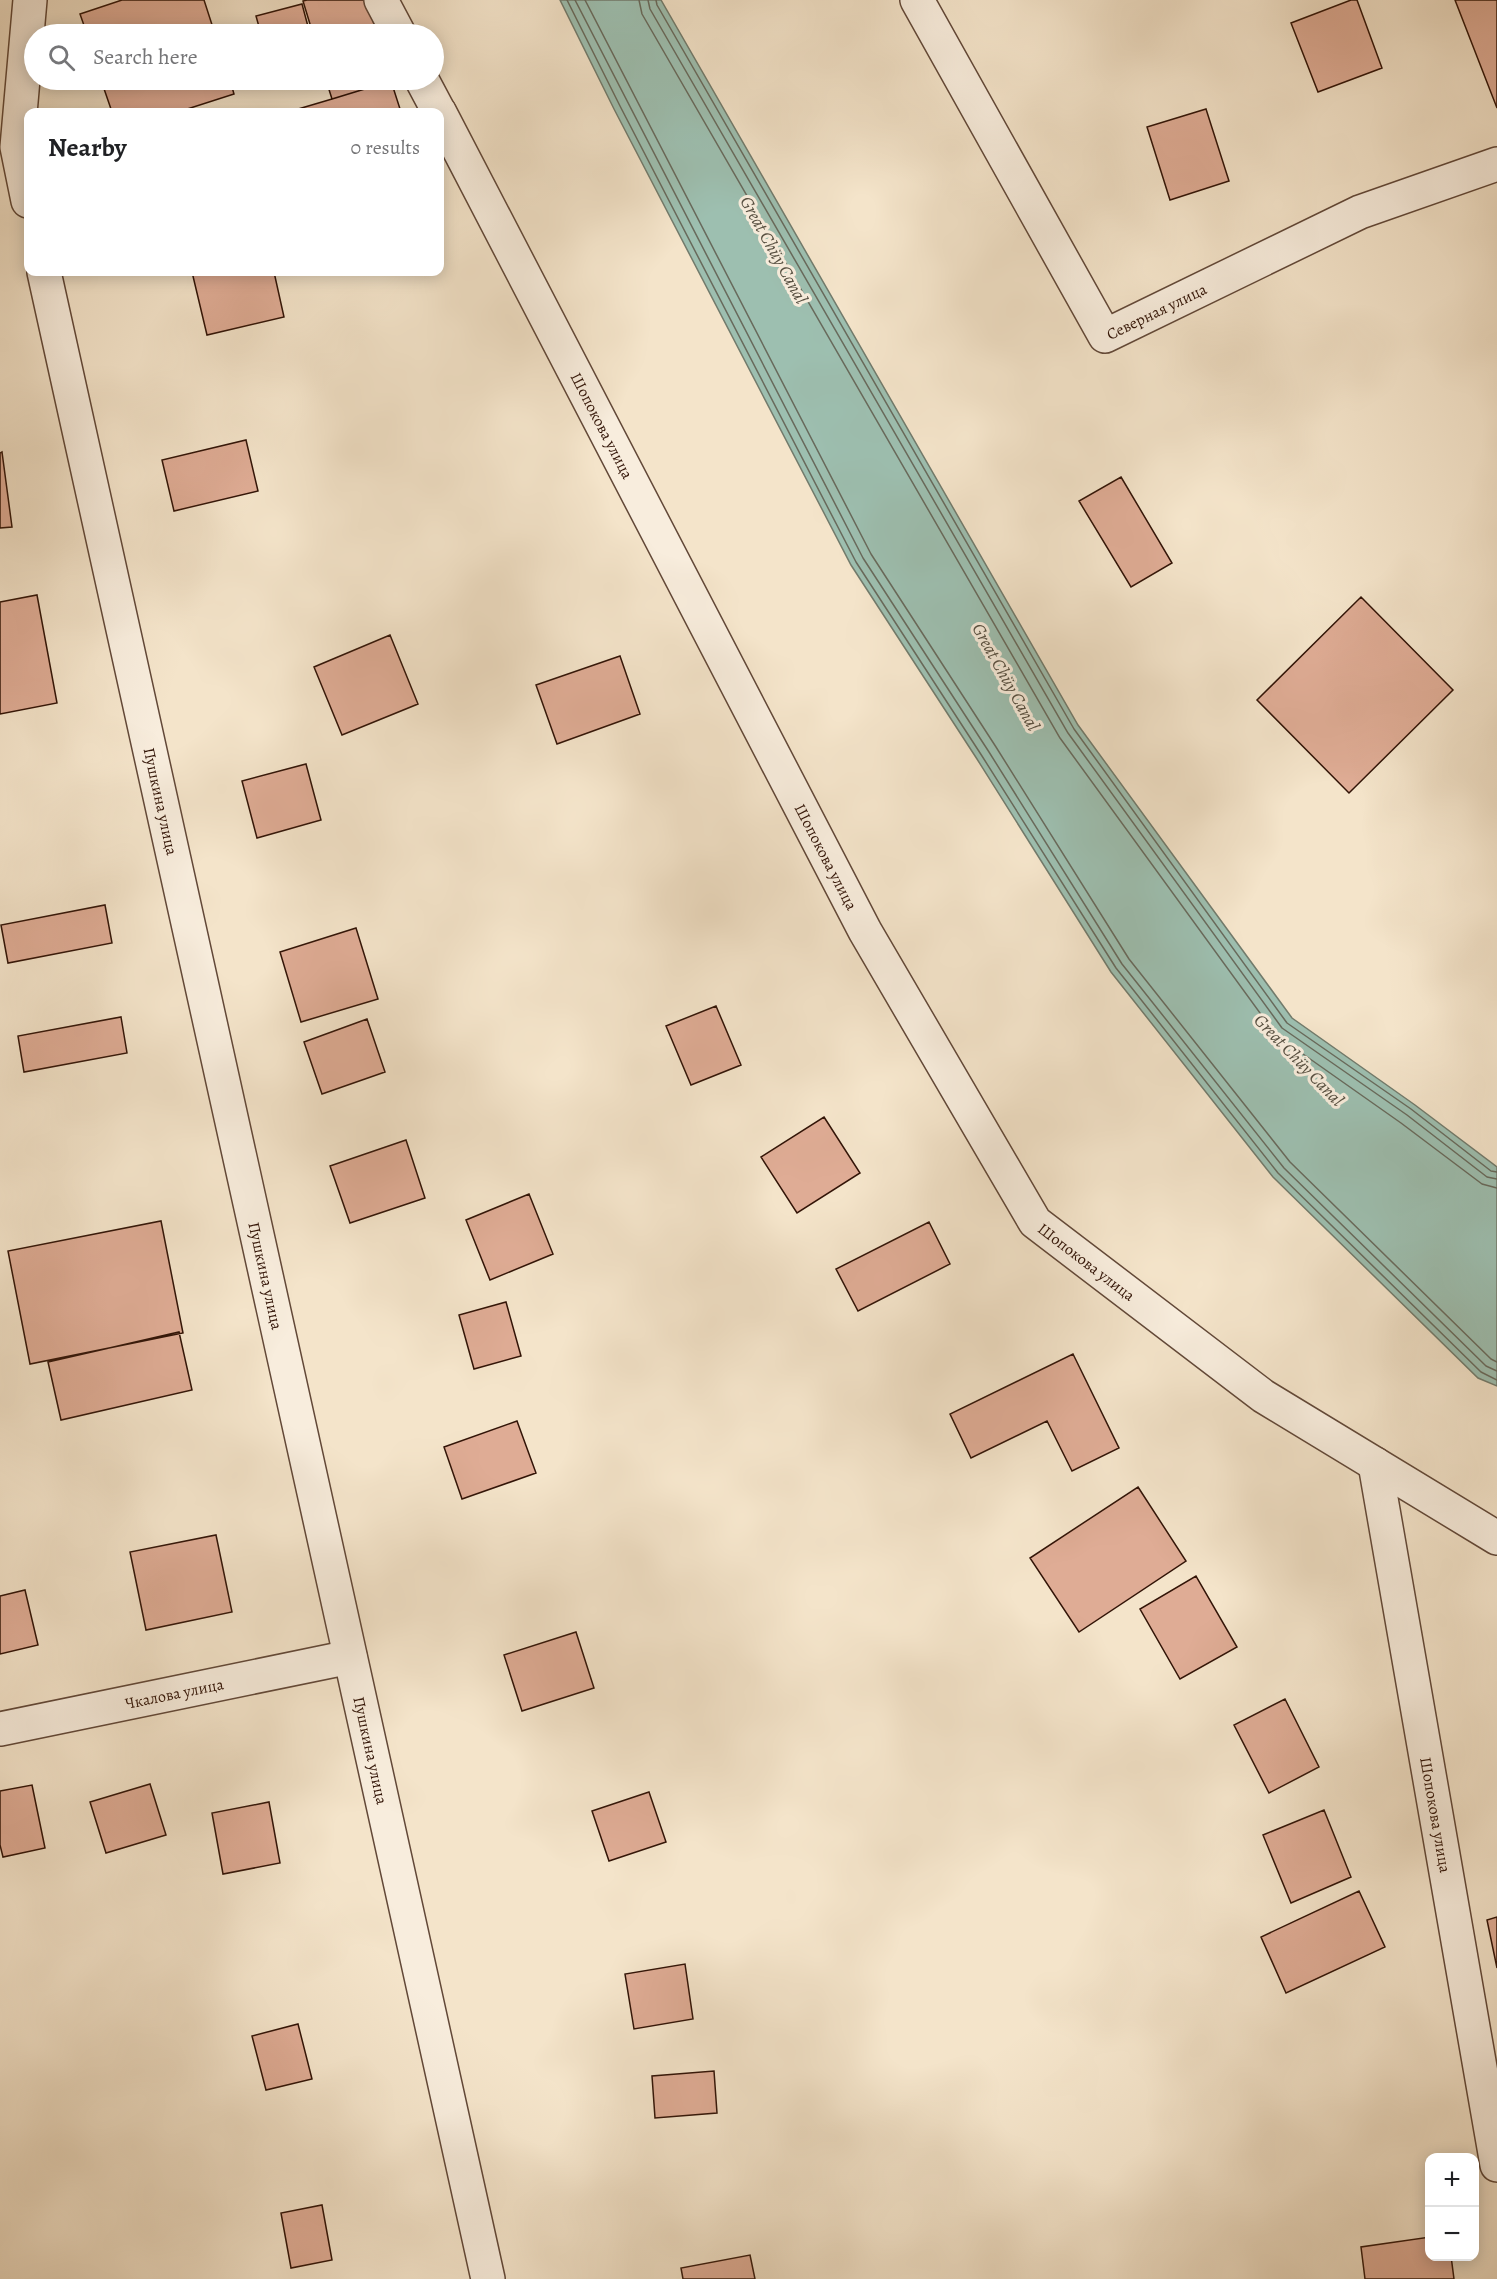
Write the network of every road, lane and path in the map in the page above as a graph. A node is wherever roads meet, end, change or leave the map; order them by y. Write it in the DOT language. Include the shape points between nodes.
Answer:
graph roads {
  1 [pos="30,0"];
  2 [pos="381,0"];
  3 [pos="917,0"];
  4 [pos="28,24"];
  5 [pos="394,24"];
  6 [pos="24,68"];
  7 [pos="427,90"];
  8 [pos="437,108"];
  9 [pos="444,121"];
  10 [pos="1497,165"];
  11 [pos="24,181"];
  12 [pos="45,276"];
  13 [pos="1375,1464"];
  14 [pos="1497,1539"];
  15 [pos="350,1657"];
  16 [pos="0,1729"];
  17 [pos="1497,2165"];
  18 [pos="488,2279"];
  1 -- 4 [label="street"];
  2 -- 5 [label="street"];
  3 -- 10 [label="street, Северная улица" via="1105,336 1360,212"];
  6 -- 11 [label="street" via="17,147"];
  7 -- 8 [label="street, Шопокова улица"];
  9 -- 13 [label="street, Шопокова улица" via="865,931 1035,1222 1263,1396"];
  12 -- 15 [label="street, Пушкина улица"];
  13 -- 14 [label="street, Шопокова улица"];
  13 -- 17 [label="street, Шопокова улица"];
  15 -- 16 [label="street, Чкалова улица"];
  15 -- 18 [label="street, Пушкина улица"];
}
